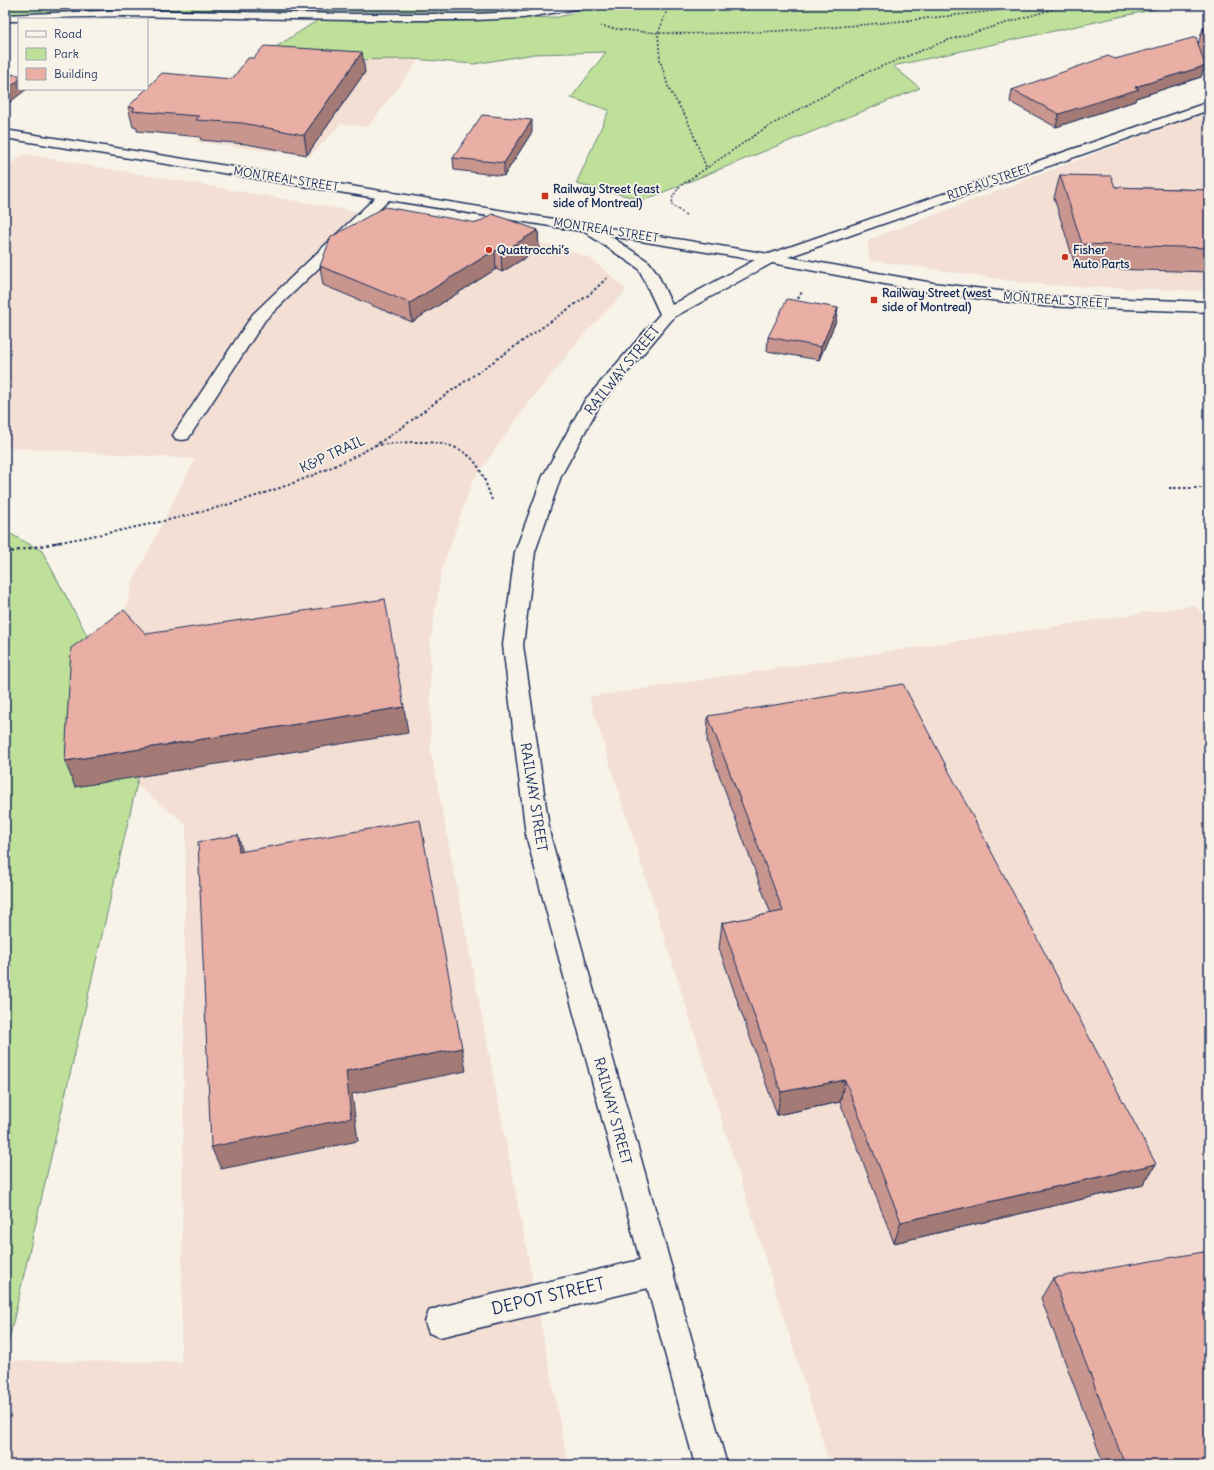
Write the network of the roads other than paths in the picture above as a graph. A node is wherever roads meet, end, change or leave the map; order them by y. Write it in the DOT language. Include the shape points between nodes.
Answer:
graph roads {
  1 [pos="582,5"];
  2 [pos="5,18"];
  3 [pos="1209,106"];
  4 [pos="5,134"];
  5 [pos="386,195"];
  6 [pos="586,227"];
  7 [pos="768,259"];
  8 [pos="1209,307"];
  9 [pos="668,314"];
  10 [pos="182,435"];
  11 [pos="657,1271"];
  12 [pos="440,1322"];
  13 [pos="711,1465"];
  1 -- 2 [label="street" via="529,15 475,17 124,13"];
  3 -- 7 [label="street, RIDEAU STREET"];
  4 -- 5 [label="street, MONTREAL STREET"];
  5 -- 6 [label="street, MONTREAL STREET"];
  5 -- 10 [label="street" via="260,317"];
  6 -- 7 [label="street, MONTREAL STREET"];
  6 -- 9 [label="street" via="644,265"];
  7 -- 8 [label="street, MONTREAL STREET" via="933,288 1043,301"];
  7 -- 9 [label="street, RAILWAY STREET"];
  9 -- 11 [label="street, RAILWAY STREET" via="591,404 552,476 524,552 513,645 538,835"];
  11 -- 12 [label="street, DEPOT STREET"];
  11 -- 13 [label="street, RAILWAY STREET"];
}
